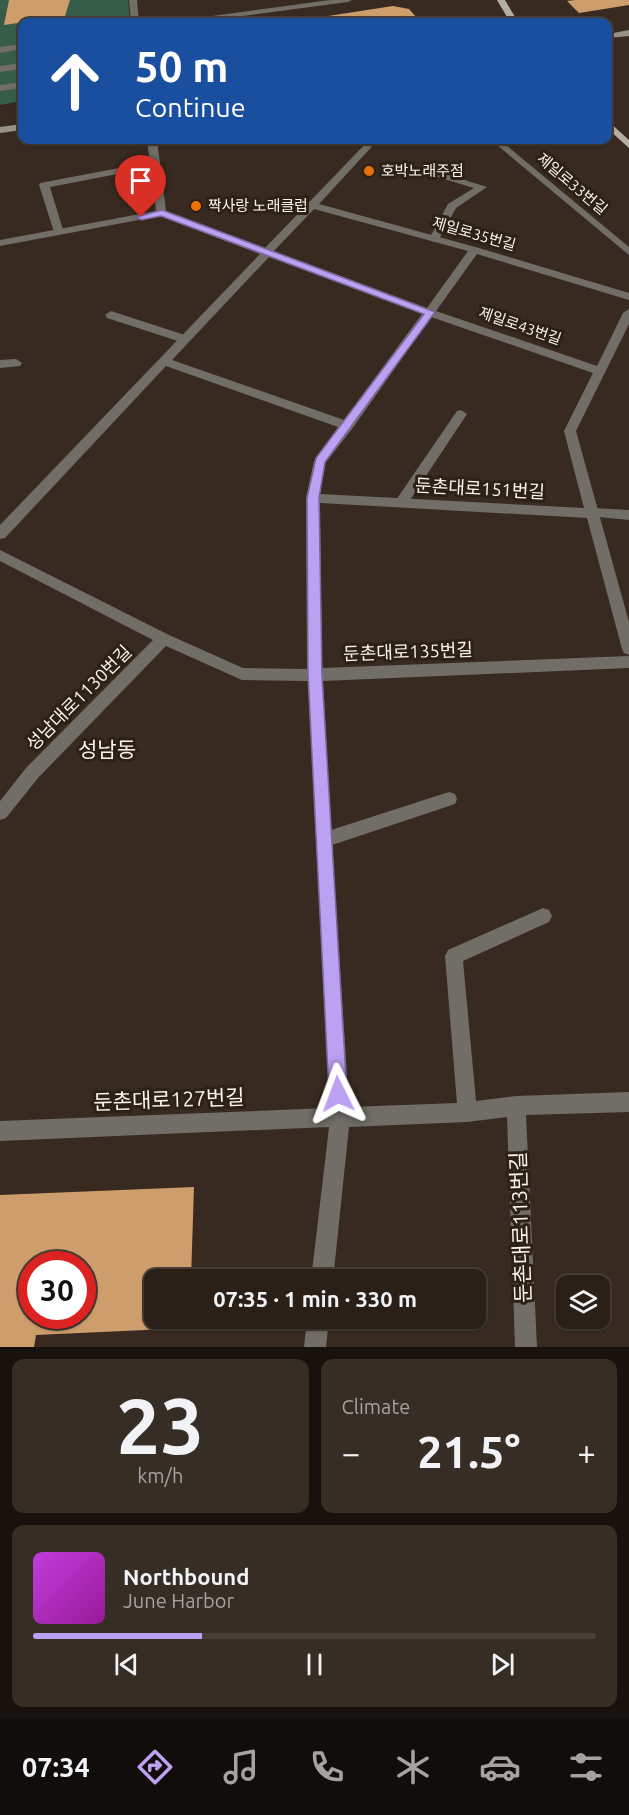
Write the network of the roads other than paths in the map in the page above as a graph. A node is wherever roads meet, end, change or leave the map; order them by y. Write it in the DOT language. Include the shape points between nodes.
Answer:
graph roads {
  1 [pos="133,0"];
  2 [pos="348,0"];
  3 [pos="501,0"];
  4 [pos="135,18"];
  5 [pos="213,18"];
  6 [pos="512,18"];
  7 [pos="629,33"];
  8 [pos="612,35"];
  9 [pos="18,48"];
  10 [pos="0,50"];
  11 [pos="18,67"];
  12 [pos="0,69"];
  13 [pos="18,86"];
  14 [pos="0,88"];
  15 [pos="18,128"];
  16 [pos="612,128"];
  17 [pos="0,130"];
  18 [pos="153,144"];
  19 [pos="370,144"];
  20 [pos="500,144"];
  21 [pos="629,145"];
  22 [pos="156,164"];
  23 [pos="427,171"];
  24 [pos="310,205"];
  25 [pos="162,213"];
  26 [pos="59,233"];
  27 [pos="434,240"];
  28 [pos="0,243"];
  29 [pos="475,250"];
  30 [pos="266,252"];
  31 [pos="629,252"];
  32 [pos="629,297"];
  33 [pos="430,312"];
  34 [pos="629,313"];
  35 [pos="111,315"];
  36 [pos="184,339"];
  37 [pos="164,361"];
  38 [pos="16,363"];
  39 [pos="0,364"];
  40 [pos="599,371"];
  41 [pos="461,414"];
  42 [pos="348,426"];
  43 [pos="313,498"];
  44 [pos="401,503"];
  45 [pos="593,513"];
  46 [pos="629,515"];
  47 [pos="0,534"];
  48 [pos="0,555"];
  49 [pos="164,639"];
  50 [pos="629,649"];
  51 [pos="629,662"];
  52 [pos="315,675"];
  53 [pos="449,799"];
  54 [pos="0,813"];
  55 [pos="323,840"];
  56 [pos="543,916"];
  57 [pos="629,1102"];
  58 [pos="516,1106"];
  59 [pos="467,1112"];
  60 [pos="340,1117"];
  61 [pos="0,1131"];
  62 [pos="323,1269"];
  63 [pos="317,1329"];
  64 [pos="315,1347"];
  65 [pos="526,1347"];
  1 -- 4 [label="street"];
  2 -- 5 [label="street"];
  3 -- 6 [label="main road"];
  7 -- 8 [label="main road"];
  9 -- 10 [label="street"];
  11 -- 12 [label="street"];
  13 -- 14 [label="street"];
  15 -- 17 [label="main road"];
  16 -- 21 [label="main road"];
  18 -- 22 [label="street"];
  19 -- 24 [label="street"];
  20 -- 31 [label="street, 제일로33번길"];
  22 -- 25 [label="street"];
  22 -- 26 [label="street" via="44,185"];
  23 -- 27 [label="street" via="482,187 452,206"];
  24 -- 27 [label="street, 제일로35번길"];
  24 -- 30 [label="street"];
  25 -- 26 [label="street"];
  25 -- 30 [label="street, 제일로43번길"];
  26 -- 28 [label="street"];
  27 -- 29 [label="street, 제일로35번길"];
  29 -- 32 [label="street, 제일로35번길"];
  29 -- 33 [label="street"];
  30 -- 33 [label="street, 제일로43번길"];
  30 -- 36 [label="street"];
  33 -- 40 [label="street, 제일로43번길"];
  33 -- 42 [label="street"];
  34 -- 40 [label="street"];
  35 -- 36 [label="street"];
  36 -- 37 [label="street"];
  37 -- 42 [label="street"];
  37 -- 47 [label="street"];
  38 -- 39 [label="street"];
  40 -- 45 [label="street" via="570,431"];
  41 -- 44 [label="street, 둔촌대로151번길"];
  42 -- 43 [label="street" via="320,461"];
  43 -- 44 [label="street"];
  43 -- 52 [label="street"];
  44 -- 45 [label="street, 둔촌대로151번길"];
  45 -- 46 [label="street, 둔촌대로151번길"];
  45 -- 50 [label="street"];
  48 -- 49 [label="street, 둔촌대로135번길"];
  49 -- 52 [label="street, 둔촌대로135번길" via="242,674"];
  49 -- 54 [label="street, 성남대로1130번길" via="32,772"];
  51 -- 52 [label="street, 둔촌대로135번길"];
  52 -- 55 [label="street"];
  53 -- 55 [label="street"];
  55 -- 60 [label="street"];
  56 -- 59 [label="street" via="454,956"];
  57 -- 58 [label="street, 둔촌대로127번길"];
  58 -- 59 [label="street, 둔촌대로127번길"];
  58 -- 65 [label="street, 둔촌대로113번길"];
  59 -- 60 [label="street, 둔촌대로127번길"];
  60 -- 61 [label="street, 둔촌대로127번길"];
  60 -- 62 [label="street"];
  63 -- 64 [label="street"];
}
